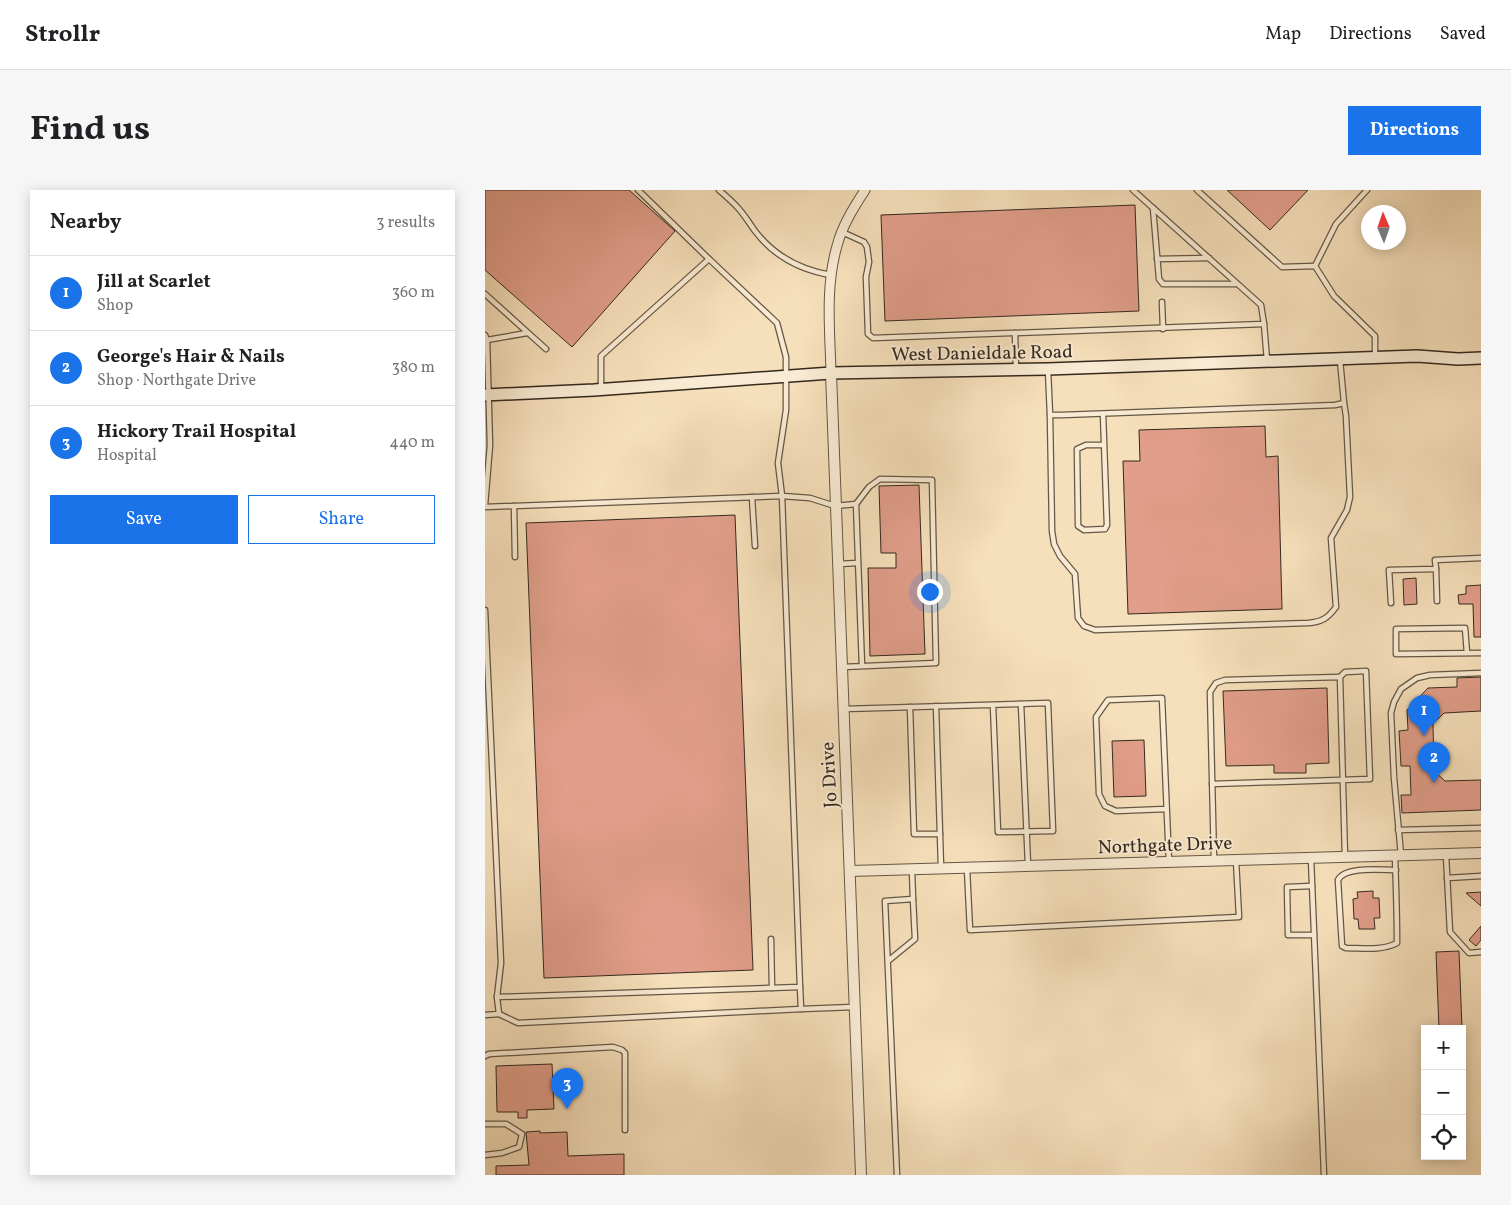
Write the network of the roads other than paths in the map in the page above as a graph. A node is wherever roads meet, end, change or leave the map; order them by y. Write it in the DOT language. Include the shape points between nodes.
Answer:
graph roads {
  1 [pos="637,190"];
  2 [pos="719,190"];
  3 [pos="865,190"];
  4 [pos="1133,190"];
  5 [pos="1197,190"];
  6 [pos="1367,190"];
  7 [pos="1153,208"];
  8 [pos="842,232"];
  9 [pos="1157,258"];
  10 [pos="1209,258"];
  11 [pos="709,260"];
  12 [pos="1315,266"];
  13 [pos="831,275"];
  14 [pos="1237,284"];
  15 [pos="485,294"];
  16 [pos="1162,302"];
  17 [pos="1264,324"];
  18 [pos="1163,329"];
  19 [pos="527,333"];
  20 [pos="1015,333"];
  21 [pos="485,335"];
  22 [pos="487,340"];
  23 [pos="546,349"];
  24 [pos="1375,357"];
  25 [pos="1340,358"];
  26 [pos="1481,358"];
  27 [pos="1267,361"];
  28 [pos="1016,369"];
  29 [pos="1048,369"];
  30 [pos="831,373"];
  31 [pos="785,377"];
  32 [pos="601,390"];
  33 [pos="487,395"];
  34 [pos="1344,403"];
  35 [pos="1103,414"];
  36 [pos="1049,415"];
  37 [pos="1104,445"];
  38 [pos="782,496"];
  39 [pos="752,497"];
  40 [pos="856,504"];
  41 [pos="485,506"];
  42 [pos="513,506"];
  43 [pos="835,506"];
  44 [pos="755,546"];
  45 [pos="515,557"];
  46 [pos="1481,558"];
  47 [pos="858,563"];
  48 [pos="838,564"];
  49 [pos="1436,569"];
  50 [pos="1437,601"];
  51 [pos="1391,603"];
  52 [pos="485,610"];
  53 [pos="1467,653"];
  54 [pos="1481,653"];
  55 [pos="862,666"];
  56 [pos="841,667"];
  57 [pos="1481,674"];
  58 [pos="1340,677"];
  59 [pos="1021,704"];
  60 [pos="993,705"];
  61 [pos="936,706"];
  62 [pos="910,707"];
  63 [pos="843,709"];
  64 [pos="1343,780"];
  65 [pos="1212,784"];
  66 [pos="1167,809"];
  67 [pos="1481,828"];
  68 [pos="1398,830"];
  69 [pos="1027,831"];
  70 [pos="940,834"];
  71 [pos="1481,853"];
  72 [pos="1446,854"];
  73 [pos="1398,855"];
  74 [pos="1345,857"];
  75 [pos="1311,858"];
  76 [pos="1215,860"];
  77 [pos="1236,860"];
  78 [pos="1169,862"];
  79 [pos="1028,866"];
  80 [pos="967,867"];
  81 [pos="941,868"];
  82 [pos="912,869"];
  83 [pos="850,870"];
  84 [pos="1396,870"];
  85 [pos="1481,876"];
  86 [pos="1447,878"];
  87 [pos="1312,886"];
  88 [pos="913,899"];
  89 [pos="1314,935"];
  90 [pos="771,939"];
  91 [pos="1481,952"];
  92 [pos="888,961"];
  93 [pos="800,987"];
  94 [pos="772,988"];
  95 [pos="497,997"];
  96 [pos="855,1007"];
  97 [pos="801,1010"];
  98 [pos="499,1014"];
  99 [pos="485,1015"];
  100 [pos="485,1056"];
  101 [pos="485,1124"];
  102 [pos="625,1130"];
  103 [pos="485,1155"];
  104 [pos="861,1175"];
  105 [pos="897,1175"];
  106 [pos="1324,1175"];
  1 -- 11 [label="lane"];
  2 -- 13 [label="lane" via="739,209 769,247 782,257 814,273"];
  3 -- 8 [label="street"];
  4 -- 7 [label="lane"];
  5 -- 12 [label="lane" via="1281,267"];
  6 -- 12 [label="lane" via="1336,224"];
  7 -- 9 [label="lane"];
  7 -- 10 [label="lane"];
  8 -- 13 [label="street"];
  8 -- 20 [label="lane" via="864,242 867,247 868,334 873,338"];
  9 -- 10 [label="lane"];
  9 -- 14 [label="lane" via="1159,279 1163,284"];
  10 -- 14 [label="lane"];
  11 -- 31 [label="lane" via="777,323 786,357"];
  11 -- 32 [label="lane" via="601,356"];
  12 -- 24 [label="lane" via="1333,296 1375,336"];
  13 -- 30 [label="street"];
  14 -- 17 [label="lane" via="1261,305"];
  15 -- 19 [label="lane"];
  16 -- 18 [label="lane"];
  17 -- 18 [label="lane"];
  17 -- 27 [label="lane"];
  18 -- 20 [label="lane"];
  19 -- 22 [label="lane"];
  19 -- 23 [label="lane"];
  20 -- 28 [label="lane"];
  21 -- 22 [label="lane"];
  22 -- 33 [label="lane"];
  24 -- 25 [label="main road, West Danieldale Road"];
  24 -- 26 [label="main road, West Danieldale Road"];
  25 -- 27 [label="main road, West Danieldale Road"];
  25 -- 34 [label="lane"];
  27 -- 29 [label="main road, West Danieldale Road"];
  28 -- 29 [label="main road, West Danieldale Road"];
  28 -- 30 [label="main road, West Danieldale Road"];
  29 -- 36 [label="lane"];
  30 -- 31 [label="main road, West Danieldale Road"];
  30 -- 43 [label="street, Jo Drive"];
  31 -- 32 [label="main road, West Danieldale Road"];
  31 -- 38 [label="lane" via="786,410 777,463"];
  32 -- 33 [label="main road, West Danieldale Road"];
  33 -- 41 [label="lane" via="490,445"];
  34 -- 35 [label="lane"];
  34 -- 36 [label="lane" via="1350,497 1347,510 1331,538 1337,607 1319,622 1308,623 1095,630 1084,626 1078,618 1075,574 1053,544"];
  35 -- 36 [label="lane"];
  35 -- 37 [label="lane"];
  37 -- 37 [label="lane" via="1107,525 1105,529 1084,530 1077,521 1077,448"];
  38 -- 39 [label="lane"];
  38 -- 43 [label="lane" via="810,498"];
  38 -- 93 [label="lane"];
  39 -- 42 [label="lane"];
  39 -- 44 [label="lane"];
  40 -- 43 [label="lane"];
  40 -- 47 [label="lane"];
  40 -- 55 [label="lane" via="880,479 932,480 936,663"];
  41 -- 42 [label="lane"];
  42 -- 45 [label="lane"];
  43 -- 48 [label="street, Jo Drive"];
  46 -- 49 [label="lane" via="1435,560"];
  47 -- 48 [label="lane"];
  47 -- 55 [label="lane"];
  48 -- 56 [label="street, Jo Drive"];
  49 -- 50 [label="lane"];
  49 -- 51 [label="lane" via="1389,570"];
  52 -- 95 [label="lane" via="501,962"];
  53 -- 53 [label="lane" via="1396,654 1396,629 1465,628"];
  53 -- 54 [label="lane"];
  55 -- 56 [label="lane"];
  56 -- 63 [label="street, Jo Drive"];
  57 -- 68 [label="lane" via="1423,676 1406,684 1397,695 1391,713"];
  58 -- 64 [label="lane"];
  58 -- 64 [label="lane" via="1345,672 1366,671 1370,779"];
  58 -- 65 [label="lane" via="1225,680 1216,683 1210,692"];
  59 -- 60 [label="lane"];
  59 -- 69 [label="lane"];
  59 -- 69 [label="lane" via="1048,704 1053,831"];
  60 -- 61 [label="lane"];
  60 -- 69 [label="lane" via="998,832"];
  61 -- 62 [label="lane"];
  61 -- 70 [label="lane"];
  62 -- 63 [label="lane"];
  62 -- 70 [label="lane" via="914,834"];
  63 -- 83 [label="street, Jo Drive"];
  64 -- 65 [label="lane"];
  64 -- 74 [label="lane"];
  65 -- 76 [label="lane"];
  66 -- 66 [label="lane" via="1162,698 1107,700 1097,717 1099,794 1105,806 1116,811"];
  66 -- 78 [label="lane"];
  67 -- 68 [label="lane"];
  68 -- 73 [label="lane"];
  69 -- 79 [label="lane"];
  70 -- 81 [label="lane"];
  71 -- 72 [label="street, Northgate Drive"];
  72 -- 73 [label="street, Northgate Drive"];
  72 -- 86 [label="lane"];
  73 -- 74 [label="street, Northgate Drive"];
  73 -- 84 [label="lane"];
  74 -- 75 [label="street, Northgate Drive"];
  75 -- 77 [label="street, Northgate Drive"];
  75 -- 87 [label="lane"];
  76 -- 77 [label="street, Northgate Drive"];
  76 -- 78 [label="street, Northgate Drive"];
  77 -- 80 [label="lane" via="1239,917 970,930"];
  78 -- 79 [label="street, Northgate Drive"];
  79 -- 80 [label="street, Northgate Drive"];
  80 -- 81 [label="street, Northgate Drive"];
  81 -- 82 [label="street, Northgate Drive"];
  82 -- 83 [label="street, Northgate Drive"];
  82 -- 88 [label="lane"];
  83 -- 96 [label="street, Jo Drive"];
  84 -- 84 [label="lane" via="1397,943 1380,948 1342,946 1341,875 1348,871"];
  85 -- 86 [label="lane"];
  86 -- 91 [label="lane" via="1450,932 1469,953"];
  87 -- 89 [label="lane"];
  87 -- 89 [label="lane" via="1287,887 1288,935"];
  88 -- 92 [label="lane" via="915,939"];
  88 -- 92 [label="lane" via="885,901"];
  89 -- 106 [label="lane"];
  90 -- 94 [label="lane"];
  92 -- 105 [label="lane"];
  93 -- 94 [label="lane"];
  93 -- 97 [label="lane"];
  94 -- 95 [label="lane"];
  95 -- 98 [label="lane"];
  96 -- 97 [label="lane"];
  96 -- 104 [label="street, Jo Drive"];
  97 -- 98 [label="lane" via="518,1023"];
  98 -- 99 [label="lane"];
  100 -- 102 [label="lane" via="622,1050 625,1053"];
  101 -- 103 [label="lane" via="506,1124 521,1134 519,1148"];
}
